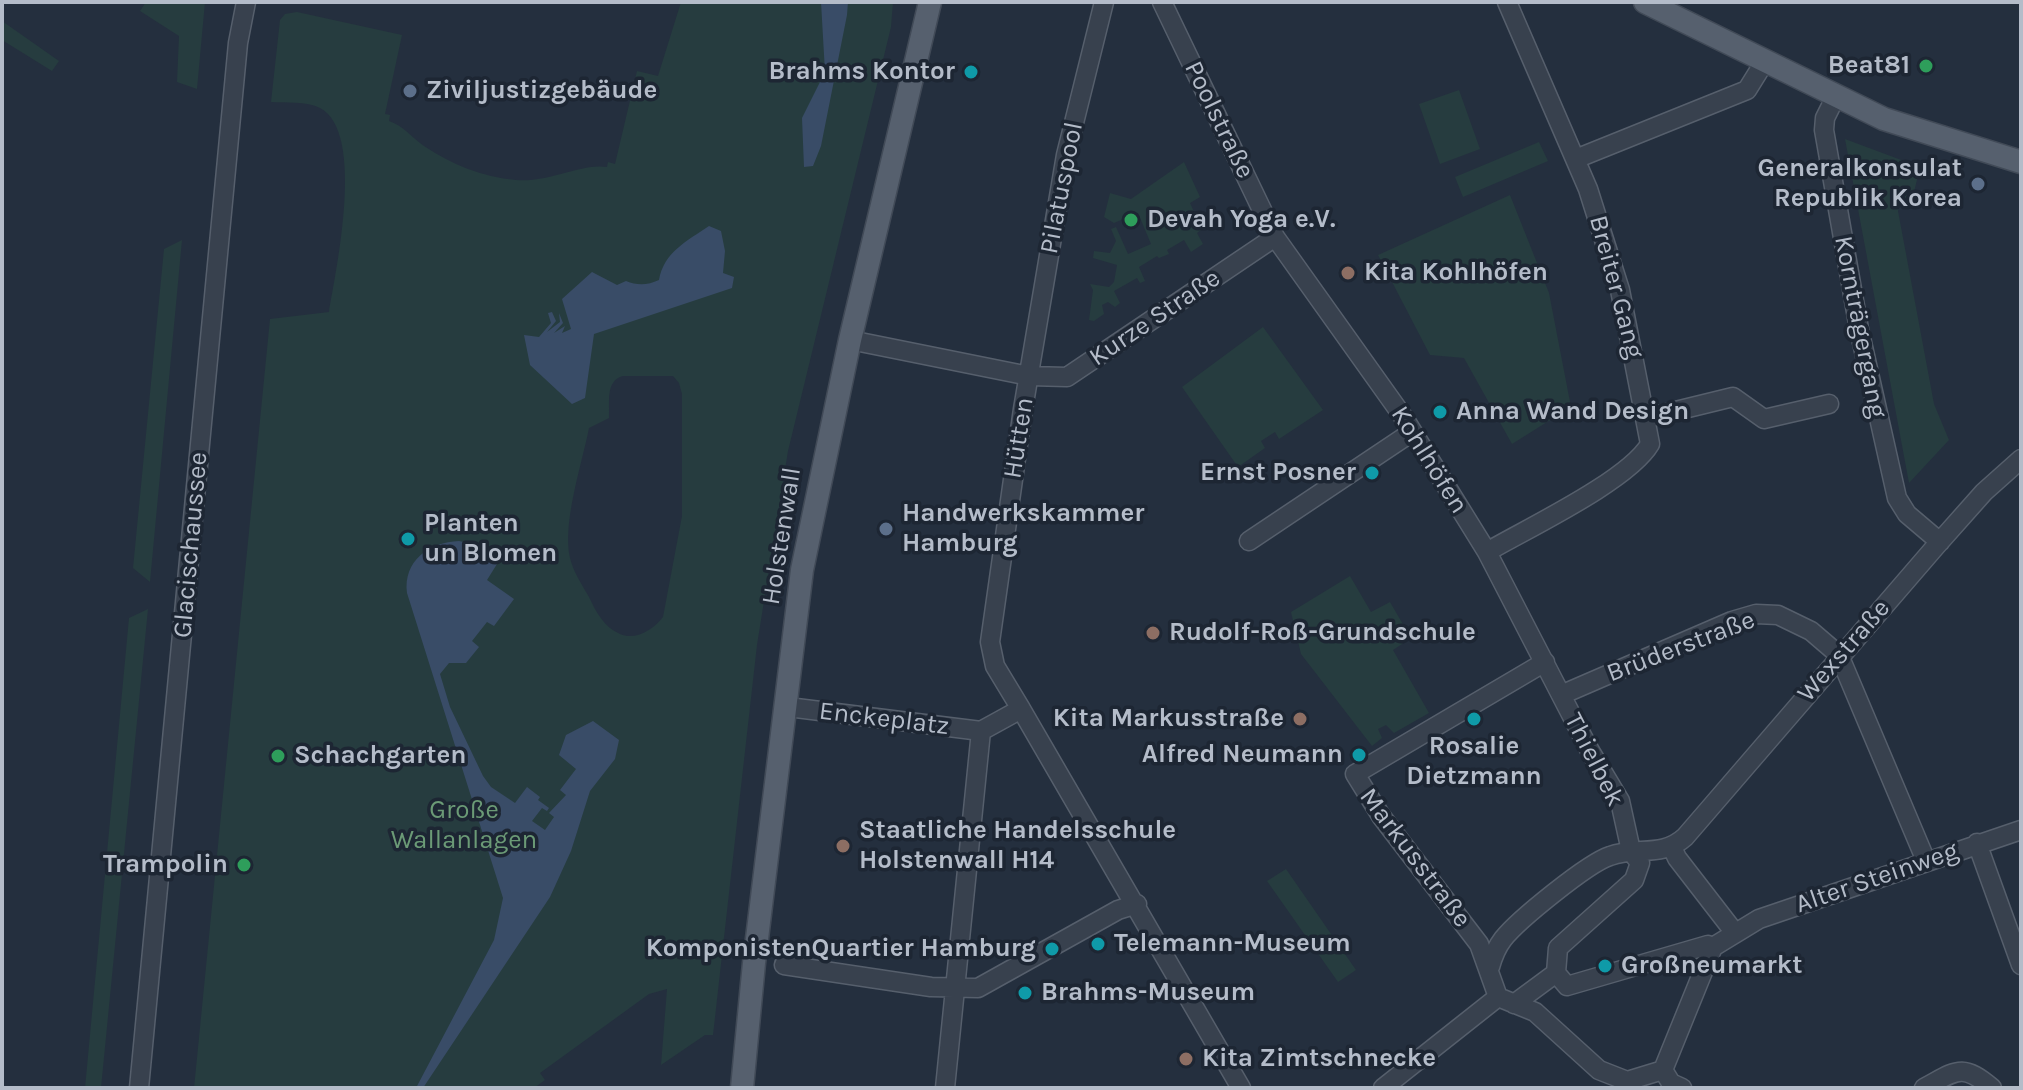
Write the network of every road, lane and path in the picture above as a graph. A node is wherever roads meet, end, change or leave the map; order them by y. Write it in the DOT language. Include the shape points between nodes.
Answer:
graph roads {
  1 [pos="246,2"];
  2 [pos="930,2"];
  3 [pos="1104,2"];
  4 [pos="1162,2"];
  5 [pos="1507,2"];
  6 [pos="1645,2"];
  7 [pos="1765,61"];
  8 [pos="1836,96"];
  9 [pos="1578,158"];
  10 [pos="2021,162"];
  11 [pos="1275,237"];
  12 [pos="850,340"];
  13 [pos="1029,376"];
  14 [pos="1829,404"];
  15 [pos="1647,418"];
  16 [pos="1412,432"];
  17 [pos="2021,459"];
  18 [pos="1249,541"];
  19 [pos="1940,542"];
  20 [pos="1487,552"];
  21 [pos="1839,655"];
  22 [pos="1545,662"];
  23 [pos="1561,695"];
  24 [pos="788,707"];
  25 [pos="1021,709"];
  26 [pos="981,731"];
  27 [pos="2021,830"];
  28 [pos="1977,843"];
  29 [pos="1672,847"];
  30 [pos="1631,851"];
  31 [pos="1926,861"];
  32 [pos="1137,904"];
  33 [pos="1735,933"];
  34 [pos="1713,947"];
  35 [pos="784,965"];
  36 [pos="2021,965"];
  37 [pos="1490,967"];
  38 [pos="1556,973"];
  39 [pos="955,989"];
  40 [pos="1506,1001"];
  41 [pos="1663,1070"];
  42 [pos="139,1088"];
  43 [pos="742,1088"];
  44 [pos="945,1088"];
  45 [pos="1241,1088"];
  46 [pos="1383,1088"];
  47 [pos="1682,1088"];
  48 [pos="1924,1088"];
  49 [pos="1992,1088"];
  1 -- 42 [label="street, Glacischaussee"];
  2 -- 12 [label="main road, Holstenwall"];
  3 -- 13 [label="street, Pilatuspool" via="1066,155"];
  4 -- 11 [label="street, Poolstraße"];
  5 -- 9 [label="street, Breiter Gang"];
  6 -- 7 [label="main road"];
  7 -- 8 [label="main road"];
  7 -- 9 [label="street" via="1747,90"];
  8 -- 10 [label="main road" via="1912,130"];
  8 -- 19 [label="street, Kornträgergang" via="1824,130 1847,267 1897,498 1907,514"];
  9 -- 15 [label="street, Breiter Gang" via="1620,290"];
  11 -- 13 [label="street, Kurze Straße" via="1067,377"];
  11 -- 16 [label="street, Kohlhöfen"];
  12 -- 13 [label="street, Kurze Straße"];
  12 -- 24 [label="main road, Holstenwall" via="802,570"];
  13 -- 25 [label="street, Hütten" via="990,642 995,666"];
  14 -- 15 [label="street" via="1764,419 1733,397"];
  15 -- 20 [label="street, Breiter Gang" via="1650,444 1641,458"];
  16 -- 18 [label="street"];
  16 -- 20 [label="street, Kohlhöfen"];
  17 -- 19 [label="street, Wexstraße"];
  19 -- 21 [label="street, Wexstraße"];
  20 -- 22 [label="street, Kohlhöfen"];
  21 -- 23 [label="street, Brüderstraße" via="1811,631 1778,615 1756,614"];
  21 -- 29 [label="street, Wexstraße"];
  21 -- 31 [label="street"];
  22 -- 23 [label="street, Kohlhöfen"];
  22 -- 37 [label="street, Markusstraße" via="1355,774 1479,944"];
  23 -- 30 [label="street, Thielbek" via="1620,801"];
  24 -- 26 [label="street, Enckeplatz"];
  24 -- 43 [label="main road, Holstenwall"];
  25 -- 26 [label="street"];
  25 -- 32 [label="street, Hütten"];
  26 -- 39 [label="street"];
  27 -- 28 [label="street, Alter Steinweg"];
  28 -- 31 [label="street, Alter Steinweg"];
  28 -- 36 [label="street"];
  29 -- 30 [label="street"];
  29 -- 33 [label="street"];
  30 -- 37 [label="street" via="1594,864 1528,916 1500,942"];
  30 -- 38 [label="street" via="1640,863 1634,880 1558,948"];
  31 -- 33 [label="street, Alter Steinweg" via="1759,919"];
  32 -- 39 [label="street" via="978,988"];
  32 -- 45 [label="street, Hütten"];
  33 -- 34 [label="street"];
  34 -- 38 [label="street" via="1567,986"];
  34 -- 41 [label="street"];
  35 -- 39 [label="street"];
  37 -- 40 [label="street"];
  38 -- 40 [label="street"];
  39 -- 44 [label="street"];
  40 -- 41 [label="street" via="1535,1012 1599,1070 1627,1081"];
  40 -- 46 [label="street"];
  41 -- 47 [label="street"];
  48 -- 49 [label="street" via="1961,1070 1973,1072"];
}
